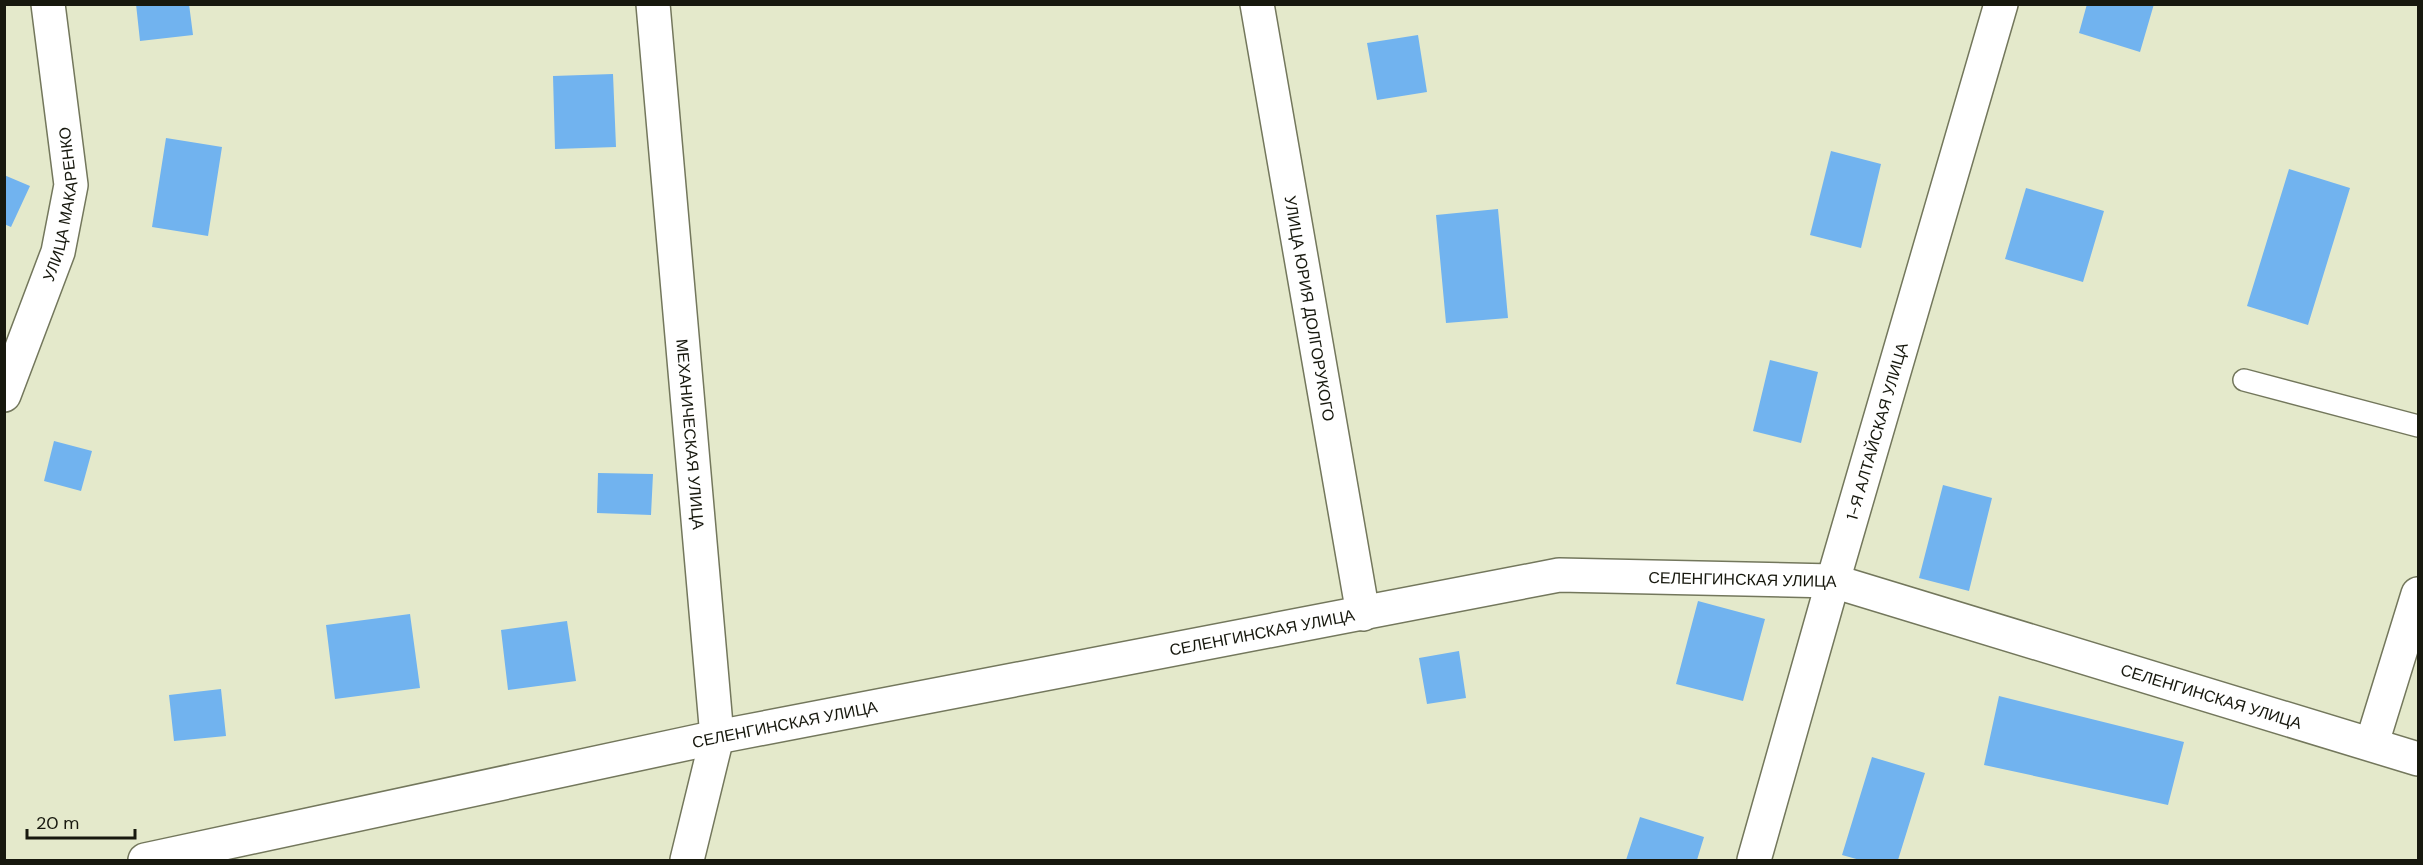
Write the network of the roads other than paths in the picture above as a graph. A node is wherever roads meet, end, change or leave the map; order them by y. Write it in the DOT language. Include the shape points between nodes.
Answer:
graph roads {
  1 [pos="48,4"];
  2 [pos="653,4"];
  3 [pos="1257,4"];
  4 [pos="2001,4"];
  5 [pos="2244,380"];
  6 [pos="4,395"];
  7 [pos="2418,426"];
  8 [pos="1833,581"];
  9 [pos="2418,594"];
  10 [pos="1363,614"];
  11 [pos="717,737"];
  12 [pos="2372,743"];
  13 [pos="2418,759"];
  14 [pos="145,861"];
  15 [pos="687,861"];
  16 [pos="1754,861"];
  1 -- 6 [label="street, УЛИЦА МАКАРЕНКО" via="71,185 58,252"];
  2 -- 11 [label="street, МЕХАНИЧЕСКАЯ УЛИЦА"];
  3 -- 10 [label="street, УЛИЦА ЮРИЯ ДОЛГОРУКОГО"];
  4 -- 8 [label="street, 1-Я АЛТАЙСКАЯ УЛИЦА"];
  5 -- 7 [label="lane"];
  8 -- 10 [label="street, СЕЛЕНГИНСКАЯ УЛИЦА" via="1559,574"];
  8 -- 12 [label="street, СЕЛЕНГИНСКАЯ УЛИЦА"];
  8 -- 16 [label="street, 1-Я АЛТАЙСКАЯ УЛИЦА"];
  9 -- 12 [label="street"];
  10 -- 11 [label="street, СЕЛЕНГИНСКАЯ УЛИЦА"];
  11 -- 14 [label="street, СЕЛЕНГИНСКАЯ УЛИЦА"];
  11 -- 15 [label="street, МЕХАНИЧЕСКАЯ УЛИЦА"];
  12 -- 13 [label="street, СЕЛЕНГИНСКАЯ УЛИЦА"];
}
